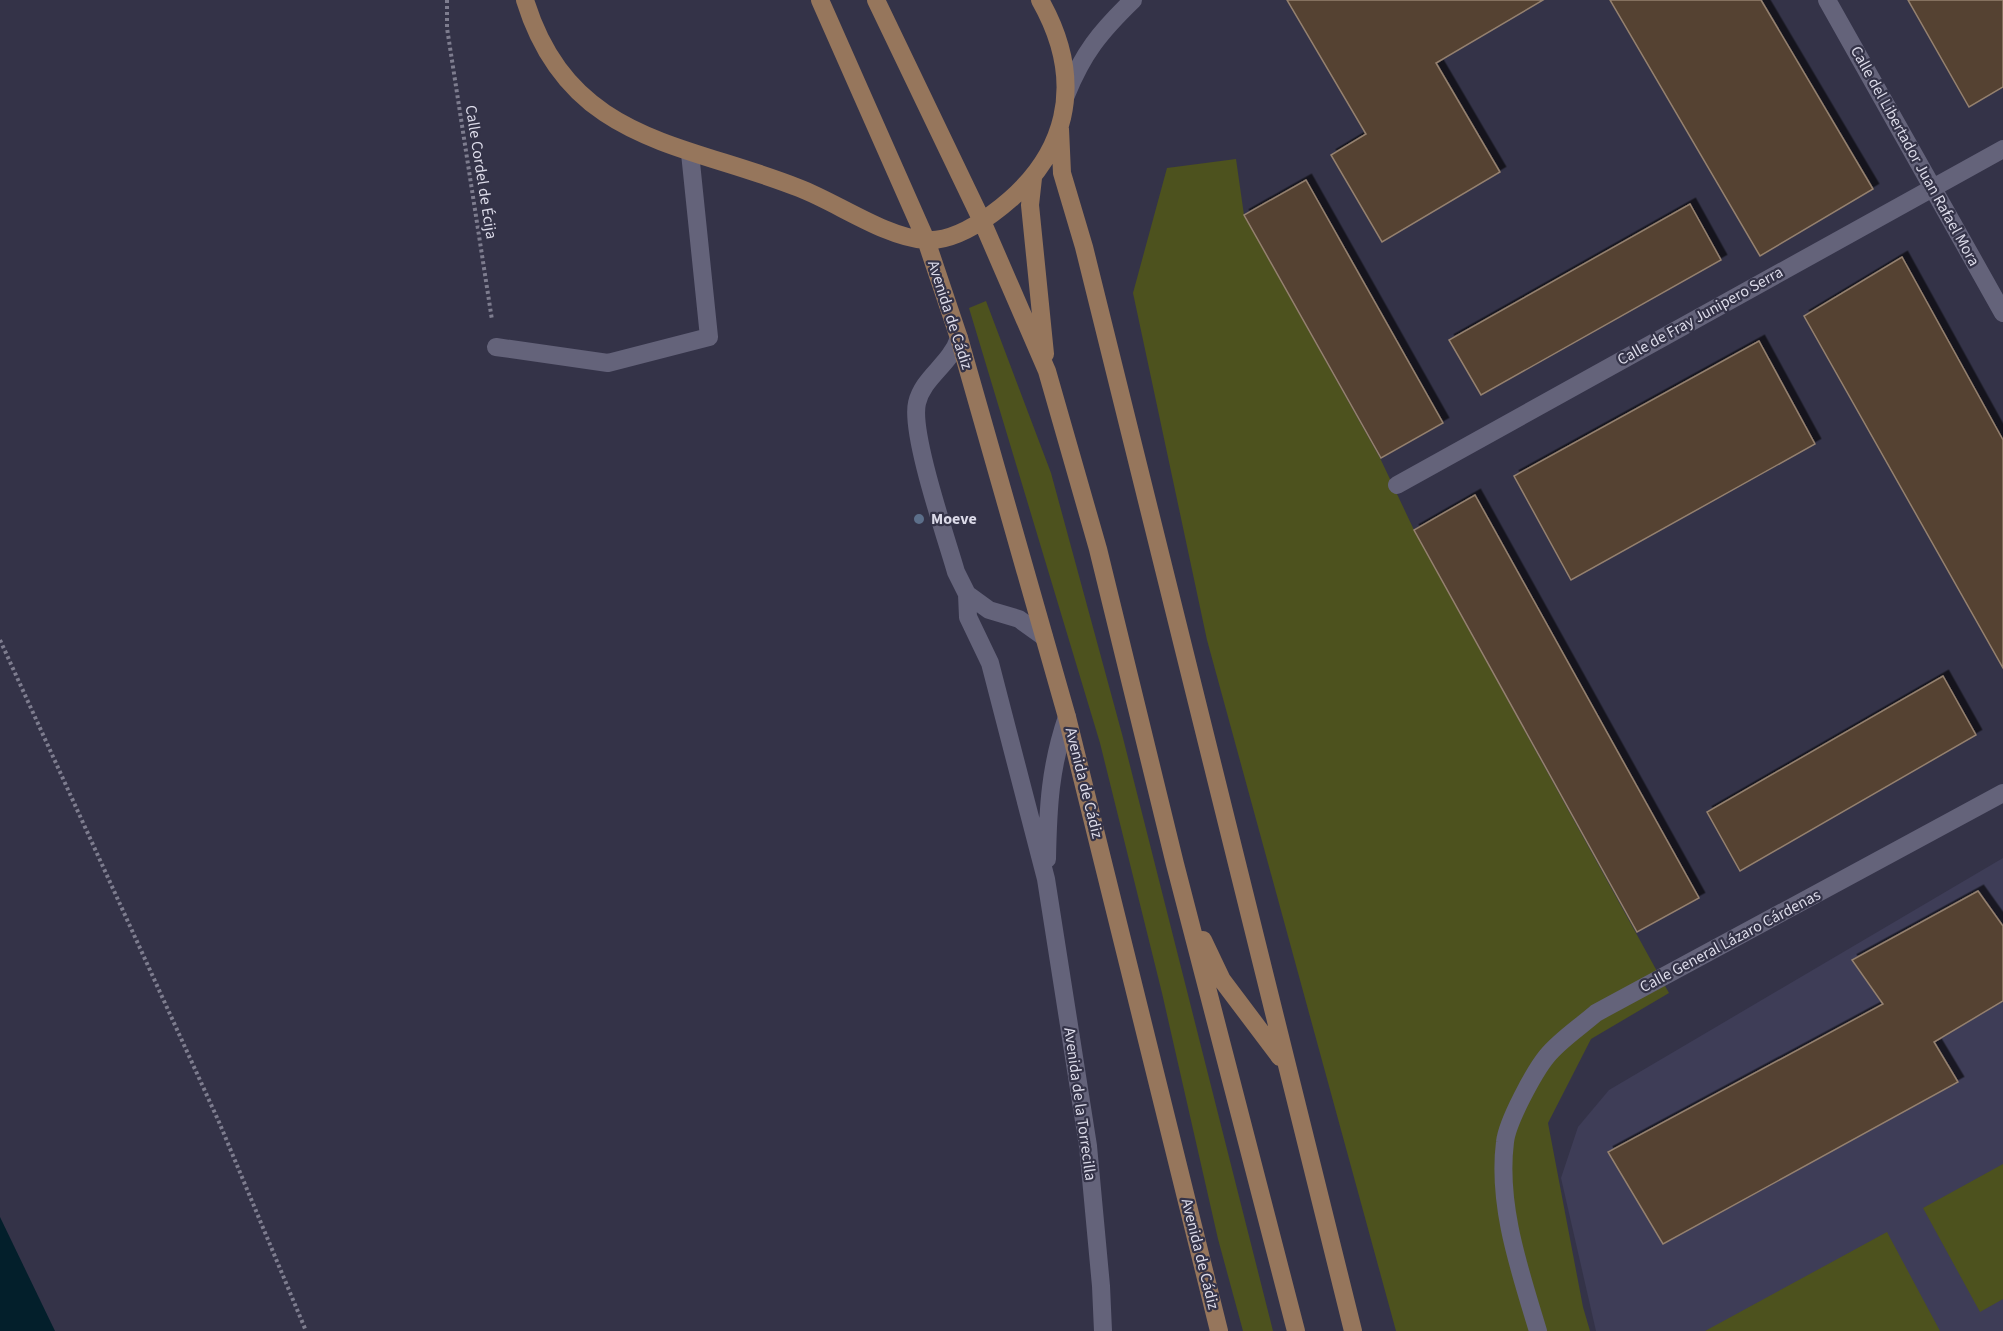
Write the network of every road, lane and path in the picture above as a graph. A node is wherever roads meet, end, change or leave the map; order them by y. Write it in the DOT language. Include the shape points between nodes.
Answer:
graph roads {
  1 [pos="447,0"];
  2 [pos="525,0"];
  3 [pos="820,0"];
  4 [pos="876,0"];
  5 [pos="1040,0"];
  6 [pos="1133,0"];
  7 [pos="1827,0"];
  8 [pos="1066,95"];
  9 [pos="1060,129"];
  10 [pos="2003,149"];
  11 [pos="690,153"];
  12 [pos="1033,178"];
  13 [pos="1933,186"];
  14 [pos="982,221"];
  15 [pos="926,240"];
  16 [pos="2003,313"];
  17 [pos="959,338"];
  18 [pos="496,347"];
  19 [pos="1047,371"];
  20 [pos="1397,485"];
  21 [pos="967,594"];
  22 [pos="1044,637"];
  23 [pos="0,640"];
  24 [pos="1067,717"];
  25 [pos="2003,793"];
  26 [pos="1175,864"];
  27 [pos="1046,879"];
  28 [pos="1288,1071"];
  29 [pos="306,1331"];
  30 [pos="1103,1331"];
  31 [pos="1219,1331"];
  32 [pos="1296,1331"];
  33 [pos="1353,1331"];
  34 [pos="1538,1331"];
  1 -- 18 [label="path, Calle Cordel de Écija" via="447,28"];
  2 -- 11 [label="main road, Avenida de Cádiz" via="550,57 582,93 634,131"];
  3 -- 15 [label="main road, Avenida de Cádiz"];
  4 -- 14 [label="main road"];
  5 -- 8 [label="main road" via="1053,23 1065,61"];
  6 -- 8 [label="street" via="1100,32 1077,68"];
  7 -- 13 [label="street, Calle del Libertador Juan Rafael Mora"];
  8 -- 9 [label="main road"];
  9 -- 12 [label="main road"];
  9 -- 28 [label="main road" via="1062,173 1084,247"];
  10 -- 13 [label="street, Calle de Fray Junipero Serra"];
  11 -- 15 [label="main road, Avenida de Cádiz" via="798,187 877,226"];
  11 -- 18 [label="street" via="709,337 608,363"];
  12 -- 14 [label="main road"];
  12 -- 19 [label="main road" via="1030,205"];
  13 -- 16 [label="street, Calle del Libertador Juan Rafael Mora"];
  13 -- 20 [label="street, Calle de Fray Junipero Serra"];
  14 -- 15 [label="main road" via="959,233"];
  14 -- 19 [label="main road"];
  15 -- 17 [label="main road, Avenida de Cádiz"];
  17 -- 21 [label="street" via="954,351 926,383 917,403 916,429 956,572"];
  17 -- 22 [label="main road, Avenida de Cádiz"];
  19 -- 26 [label="main road" via="1098,549"];
  21 -- 22 [label="street" via="989,610 1019,619"];
  21 -- 27 [label="street" via="968,617 990,663"];
  22 -- 24 [label="main road, Avenida de Cádiz"];
  23 -- 29 [label="path" via="219,1122"];
  24 -- 27 [label="street" via="1055,752 1049,798"];
  24 -- 31 [label="main road, Avenida de Cádiz"];
  25 -- 34 [label="street, Calle General Lázaro Cárdenas" via="1596,1013 1548,1055 1524,1095 1505,1140 1507,1219"];
  26 -- 28 [label="main road" via="1222,980"];
  26 -- 32 [label="main road"];
  27 -- 30 [label="street, Avenida de la Torrecilla" via="1088,1146"];
  28 -- 33 [label="main road"];
}
